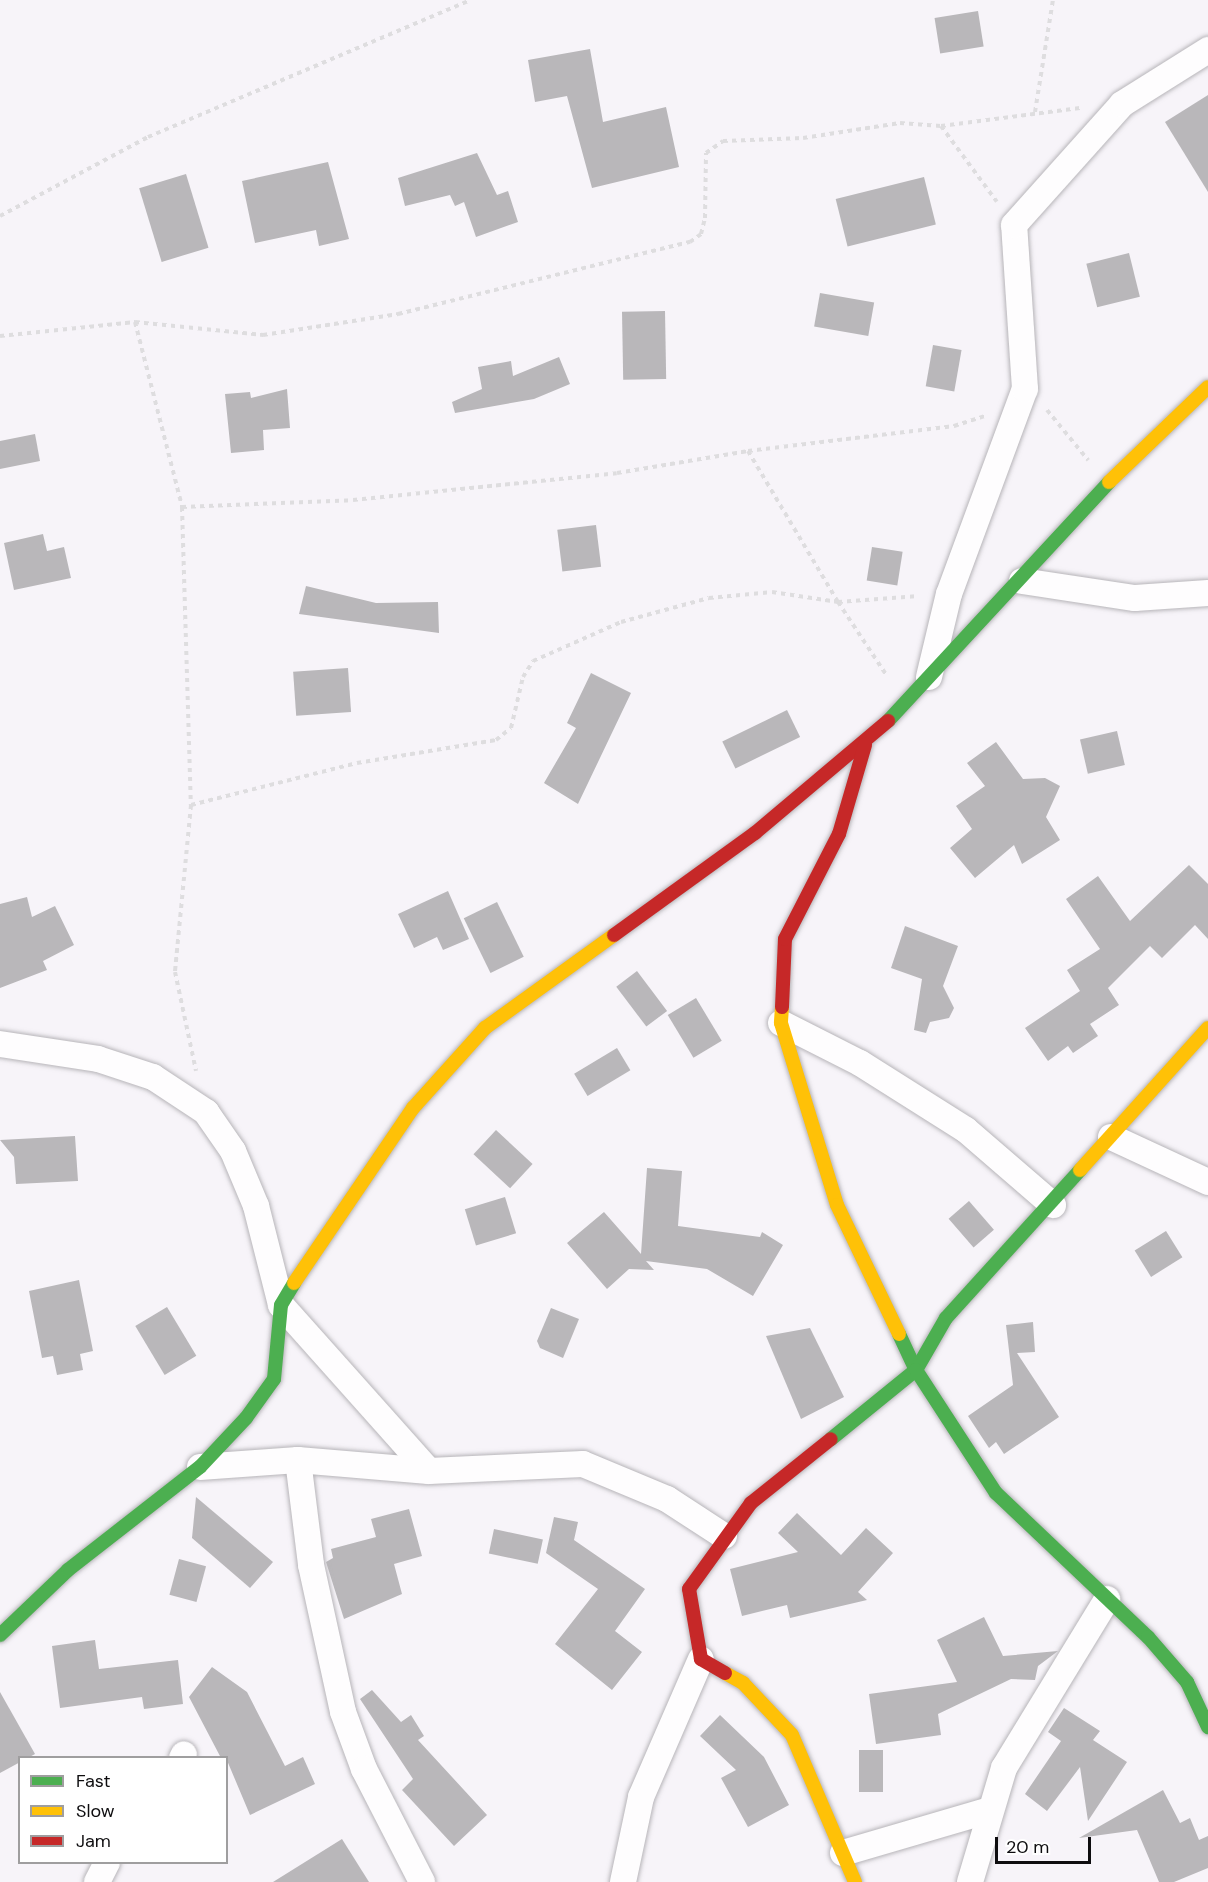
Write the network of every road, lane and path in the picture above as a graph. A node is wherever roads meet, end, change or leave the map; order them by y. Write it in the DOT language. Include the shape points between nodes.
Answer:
graph roads {
  1 [pos="470,0"];
  2 [pos="1053,0"];
  3 [pos="1208,50"];
  4 [pos="1122,104"];
  5 [pos="1035,112"];
  6 [pos="941,126"];
  7 [pos="0,216"];
  8 [pos="1014,225"];
  9 [pos="135,322"];
  10 [pos="0,336"];
  11 [pos="1208,387"];
  12 [pos="1025,389"];
  13 [pos="748,451"];
  14 [pos="1109,482"];
  15 [pos="182,507"];
  16 [pos="1022,581"];
  17 [pos="1208,593"];
  18 [pos="950,594"];
  19 [pos="838,602"];
  20 [pos="928,682"];
  21 [pos="906,704"];
  22 [pos="865,745"];
  23 [pos="191,805"];
  24 [pos="781,1023"];
  25 [pos="1208,1028"];
  26 [pos="0,1044"];
  27 [pos="206,1112"];
  28 [pos="1111,1137"];
  29 [pos="1208,1182"];
  30 [pos="1053,1205"];
  31 [pos="281,1305"];
  32 [pos="916,1370"];
  33 [pos="298,1460"];
  34 [pos="200,1467"];
  35 [pos="429,1471"];
  36 [pos="724,1536"];
  37 [pos="1107,1599"];
  38 [pos="0,1635"];
  39 [pos="701,1659"];
  40 [pos="1208,1727"];
  41 [pos="990,1810"];
  42 [pos="843,1853"];
  43 [pos="106,1864"];
  44 [pos="97,1882"];
  45 [pos="422,1882"];
  46 [pos="623,1882"];
  47 [pos="855,1882"];
  48 [pos="970,1882"];
  1 -- 7 [label="path" via="148,137"];
  2 -- 5 [label="path"];
  3 -- 4 [label="street"];
  4 -- 5 [label="path"];
  4 -- 8 [label="street"];
  5 -- 6 [label="path"];
  6 -- 8 [label="path"];
  6 -- 9 [label="path" via="900,123 803,138 723,141 706,153 701,234 690,242 628,259 398,314 263,335"];
  8 -- 12 [label="street"];
  9 -- 10 [label="path"];
  9 -- 15 [label="path"];
  11 -- 14 [label="street"];
  12 -- 13 [label="path" via="992,413 954,426"];
  12 -- 14 [label="path"];
  12 -- 18 [label="street"];
  13 -- 15 [label="path" via="617,473 363,498"];
  13 -- 19 [label="path"];
  14 -- 16 [label="street"];
  15 -- 23 [label="path"];
  16 -- 17 [label="street" via="1135,598"];
  16 -- 20 [label="street"];
  18 -- 19 [label="path"];
  18 -- 20 [label="street"];
  19 -- 21 [label="path"];
  19 -- 23 [label="path" via="772,592 709,598 621,622 533,661 523,677 511,728 496,740 357,763"];
  20 -- 21 [label="street"];
  21 -- 22 [label="street"];
  22 -- 24 [label="street" via="839,834 785,939"];
  22 -- 31 [label="street" via="755,833 485,1028 413,1108"];
  23 -- 27 [label="path" via="175,972"];
  24 -- 30 [label="street" via="860,1063 966,1130"];
  24 -- 32 [label="street" via="837,1205"];
  25 -- 28 [label="street"];
  26 -- 27 [label="street" via="98,1059 153,1077"];
  27 -- 31 [label="street" via="232,1151 256,1206"];
  28 -- 29 [label="street"];
  28 -- 30 [label="street"];
  30 -- 32 [label="street" via="946,1318"];
  31 -- 34 [label="street" via="274,1378"];
  31 -- 35 [label="street"];
  32 -- 36 [label="street" via="751,1503"];
  32 -- 37 [label="street" via="996,1493"];
  33 -- 34 [label="street"];
  33 -- 35 [label="street"];
  33 -- 45 [label="street" via="311,1565 343,1712 364,1769"];
  34 -- 38 [label="street" via="68,1570"];
  35 -- 36 [label="street" via="582,1464 667,1499"];
  36 -- 39 [label="street" via="689,1589"];
  37 -- 40 [label="street" via="1186,1683"];
  37 -- 41 [label="street" via="1004,1768"];
  39 -- 42 [label="street" via="743,1683 774,1711 808,1768"];
  39 -- 46 [label="street" via="642,1797"];
  41 -- 42 [label="street"];
  41 -- 48 [label="street"];
  42 -- 47 [label="street"];
  43 -- 44 [label="street"];
}
